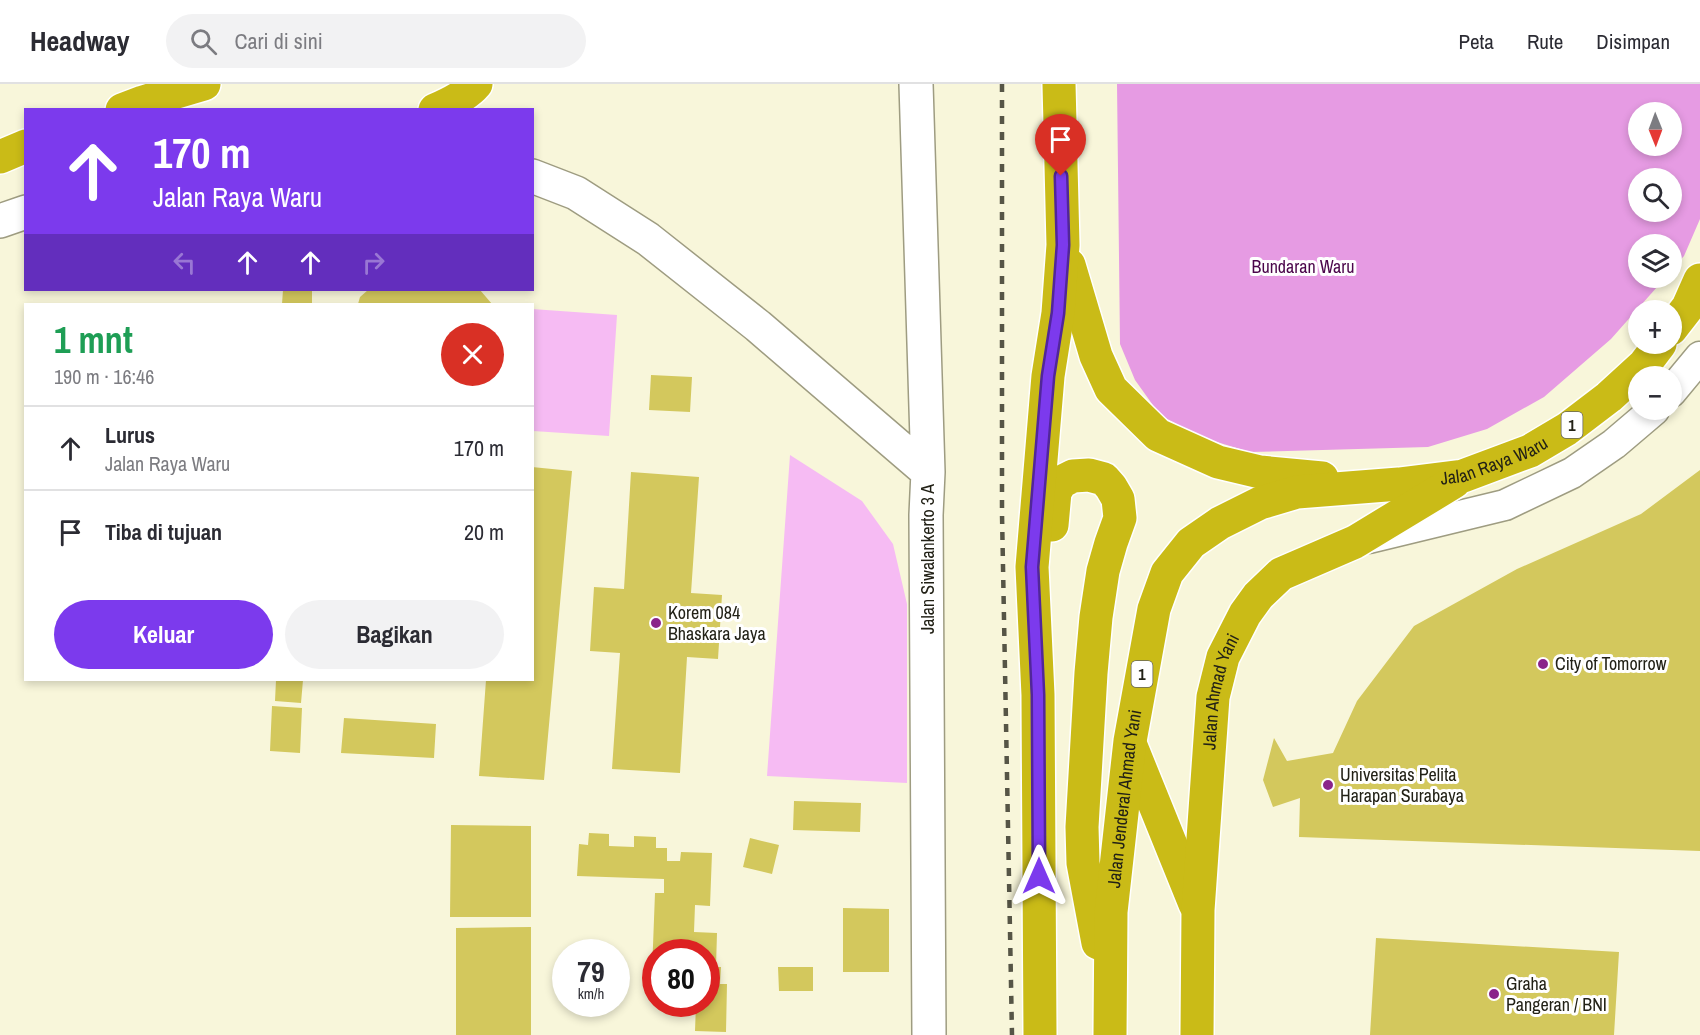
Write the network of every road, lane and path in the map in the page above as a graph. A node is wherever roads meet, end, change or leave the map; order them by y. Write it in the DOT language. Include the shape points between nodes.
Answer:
graph roads {
  1 [pos="204,84"];
  2 [pos="476,84"];
  3 [pos="916,84"];
  4 [pos="1059,84"];
  5 [pos="127,108"];
  6 [pos="440,108"];
  7 [pos="24,147"];
  8 [pos="0,157"];
  9 [pos="534,177"];
  10 [pos="24,213"];
  11 [pos="0,222"];
  12 [pos="1063,245"];
  13 [pos="1685,314"];
  14 [pos="1700,357"];
  15 [pos="1682,379"];
  16 [pos="1642,420"];
  17 [pos="928,472"];
  18 [pos="1463,476"];
  19 [pos="1399,484"];
  20 [pos="1355,542"];
  21 [pos="1038,695"];
  22 [pos="1130,741"];
  23 [pos="1198,910"];
  24 [pos="1111,912"];
  25 [pos="1110,981"];
  26 [pos="929,1035"];
  27 [pos="1040,1035"];
  28 [pos="1110,1035"];
  29 [pos="1133,1035"];
  30 [pos="1197,1035"];
  1 -- 5 [label="highway"];
  2 -- 6 [label="highway"];
  3 -- 17 [label="main road, Jalan Siwalankerto 3 A"];
  4 -- 12 [label="highway, 1"];
  7 -- 8 [label="highway"];
  9 -- 17 [label="main road" via="576,193 648,239 758,326"];
  10 -- 11 [label="main road"];
  12 -- 19 [label="highway, 1" via="1096,356 1111,389 1158,435 1218,462 1260,472"];
  12 -- 21 [label="highway, 1" via="1032,567"];
  13 -- 18 [label="highway, Jalan Raya Waru / 1" via="1644,365 1567,429 1530,451"];
  14 -- 15 [label="street"];
  16 -- 20 [label="street" via="1572,473 1505,505"];
  17 -- 26 [label="main road, Jalan Siwalankerto 3 A"];
  18 -- 19 [label="highway, Jalan Raya Waru / 1"];
  18 -- 20 [label="highway, Jalan Ahmad Yani / 1"];
  19 -- 22 [label="highway, Jalan Jenderal Ahmad Yani / 1" via="1297,492 1260,503 1191,543 1167,573 1154,609"];
  20 -- 23 [label="highway, Jalan Ahmad Yani / 1" via="1281,574 1245,614 1223,657 1213,697"];
  21 -- 25 [label="highway" via="1054,492 1073,476 1104,479 1118,499 1120,518 1103,571 1096,617 1082,827 1083,863 1096,935"];
  21 -- 27 [label="highway, 1"];
  22 -- 23 [label="highway"];
  22 -- 24 [label="highway, Jalan Jenderal Ahmad Yani / 1"];
  23 -- 30 [label="highway, Jalan Ahmad Yani / 1"];
  24 -- 25 [label="highway, Jalan Jenderal Ahmad Yani / 1"];
  24 -- 29 [label="highway"];
  25 -- 28 [label="highway, Jalan Jenderal Ahmad Yani / 1"];
}
